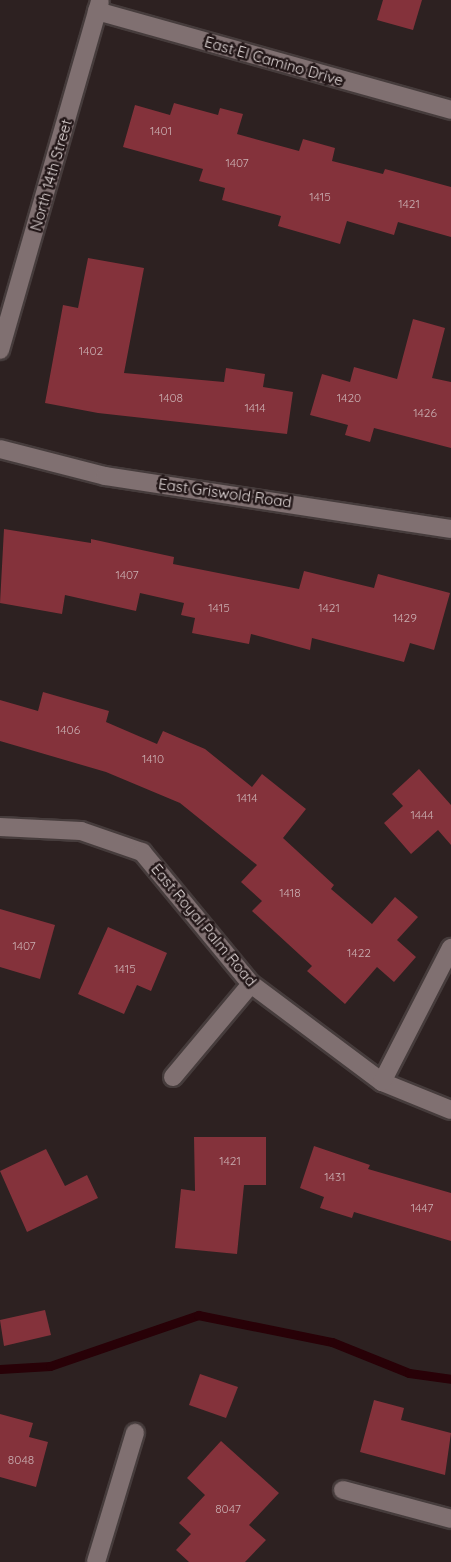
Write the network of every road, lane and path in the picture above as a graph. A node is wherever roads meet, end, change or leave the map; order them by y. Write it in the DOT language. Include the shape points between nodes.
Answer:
graph roads {
  1 [pos="99,6"];
  2 [pos="451,110"];
  3 [pos="0,350"];
  4 [pos="0,449"];
  5 [pos="451,529"];
  6 [pos="0,827"];
  7 [pos="451,948"];
  8 [pos="251,984"];
  9 [pos="172,1077"];
  10 [pos="382,1082"];
  11 [pos="451,1110"];
  12 [pos="135,1433"];
  13 [pos="343,1490"];
  14 [pos="451,1519"];
  15 [pos="96,1562"];
  1 -- 2 [label="street, East El Camino Drive"];
  1 -- 3 [label="street, North 14th Street"];
  4 -- 5 [label="street, East Griswold Road" via="105,476"];
  6 -- 8 [label="street, East Royal Palm Road" via="81,831 142,852"];
  7 -- 10 [label="street"];
  8 -- 9 [label="street"];
  8 -- 10 [label="street, East Royal Palm Road"];
  10 -- 11 [label="street, East Royal Palm Road"];
  12 -- 15 [label="street"];
  13 -- 14 [label="street"];
}
